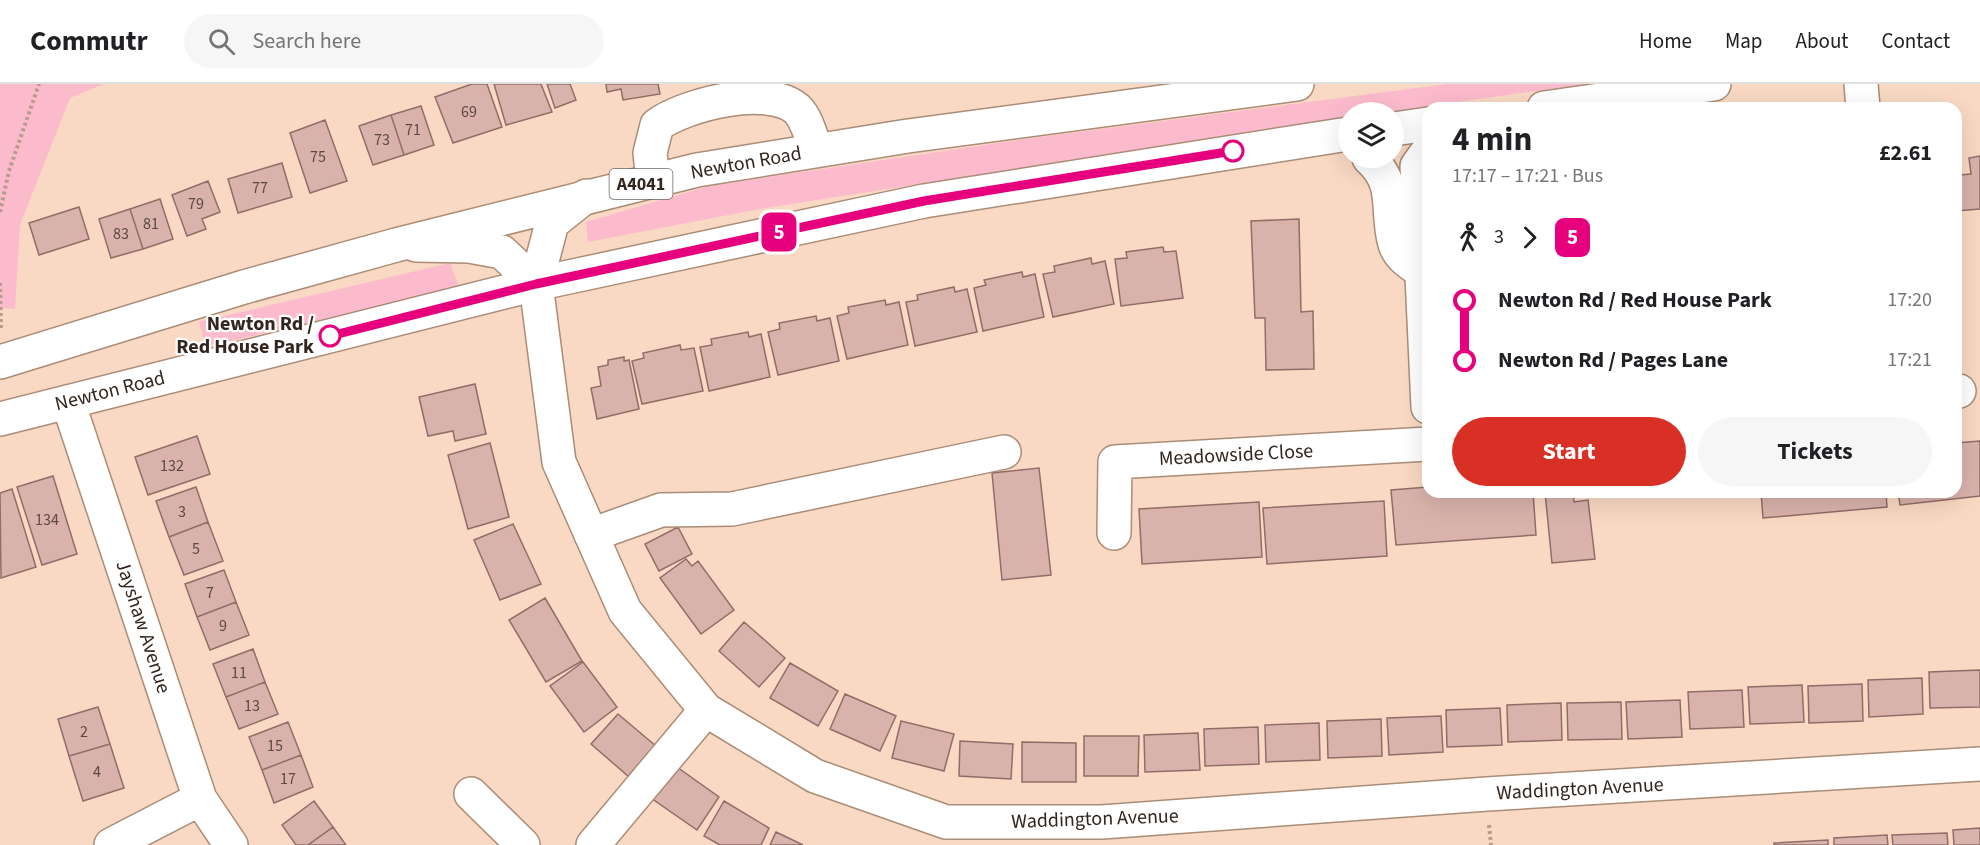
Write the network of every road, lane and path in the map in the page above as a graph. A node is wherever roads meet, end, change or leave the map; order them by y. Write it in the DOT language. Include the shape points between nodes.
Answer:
graph roads {
  1 [pos="39,84"];
  2 [pos="1297,84"];
  3 [pos="1714,84"];
  4 [pos="1861,84"];
  5 [pos="1233,88"];
  6 [pos="714,93"];
  7 [pos="1586,102"];
  8 [pos="1862,102"];
  9 [pos="1422,125"];
  10 [pos="1404,128"];
  11 [pos="1338,135"];
  12 [pos="1307,140"];
  13 [pos="1338,147"];
  14 [pos="816,150"];
  15 [pos="1422,159"];
  16 [pos="1380,168"];
  17 [pos="653,181"];
  18 [pos="586,196"];
  19 [pos="0,212"];
  20 [pos="1422,235"];
  21 [pos="396,245"];
  22 [pos="1422,260"];
  23 [pos="1421,271"];
  24 [pos="0,283"];
  25 [pos="536,284"];
  26 [pos="1422,290"];
  27 [pos="1,361"];
  28 [pos="68,402"];
  29 [pos="0,419"];
  30 [pos="1422,444"];
  31 [pos="1004,452"];
  32 [pos="1114,533"];
  33 [pos="591,535"];
  34 [pos="706,710"];
  35 [pos="1980,764"];
  36 [pos="471,794"];
  37 [pos="200,799"];
  38 [pos="111,845"];
  39 [pos="231,845"];
  40 [pos="523,845"];
  41 [pos="593,845"];
  1 -- 19 [label="path" via="9,171"];
  2 -- 5 [label="main road, Newton Road / A4041"];
  3 -- 7 [label="main road"];
  4 -- 8 [label="main road"];
  5 -- 14 [label="main road, Newton Road / A4041"];
  6 -- 14 [label="main road" via="785,100 798,110"];
  6 -- 17 [label="main road" via="657,125 650,153"];
  9 -- 10 [label="main road"];
  11 -- 12 [label="main road, Newton Road"];
  12 -- 13 [label="main road"];
  12 -- 25 [label="main road, Newton Road" via="924,201"];
  14 -- 17 [label="main road, Newton Road / A4041"];
  15 -- 20 [label="main road" via="1417,166"];
  16 -- 23 [label="main road" via="1389,186 1395,245 1402,257"];
  17 -- 18 [label="main road, Newton Road / A4041"];
  18 -- 21 [label="main road, Newton Road / A4041"];
  18 -- 25 [label="main road, Waddington Avenue" via="552,223"];
  21 -- 25 [label="main road" via="469,246 502,252"];
  21 -- 27 [label="main road, Newton Road / A4041" via="244,286"];
  22 -- 23 [label="main road"];
  23 -- 26 [label="main road"];
  24 -- 27 [label="path"];
  25 -- 28 [label="main road, Newton Road"];
  25 -- 33 [label="main road, Waddington Avenue" via="559,462"];
  28 -- 29 [label="main road, Newton Road"];
  28 -- 37 [label="main road, Jayshaw Avenue"];
  30 -- 32 [label="main road, Meadowside Close" via="1115,462"];
  31 -- 33 [label="main road" via="732,509 661,510"];
  33 -- 34 [label="main road, Waddington Avenue" via="625,611"];
  34 -- 35 [label="main road, Waddington Avenue" via="815,776 946,822 1102,822"];
  34 -- 41 [label="main road"];
  36 -- 40 [label="main road"];
  37 -- 38 [label="main road"];
  37 -- 39 [label="main road, Jayshaw Avenue"];
}
